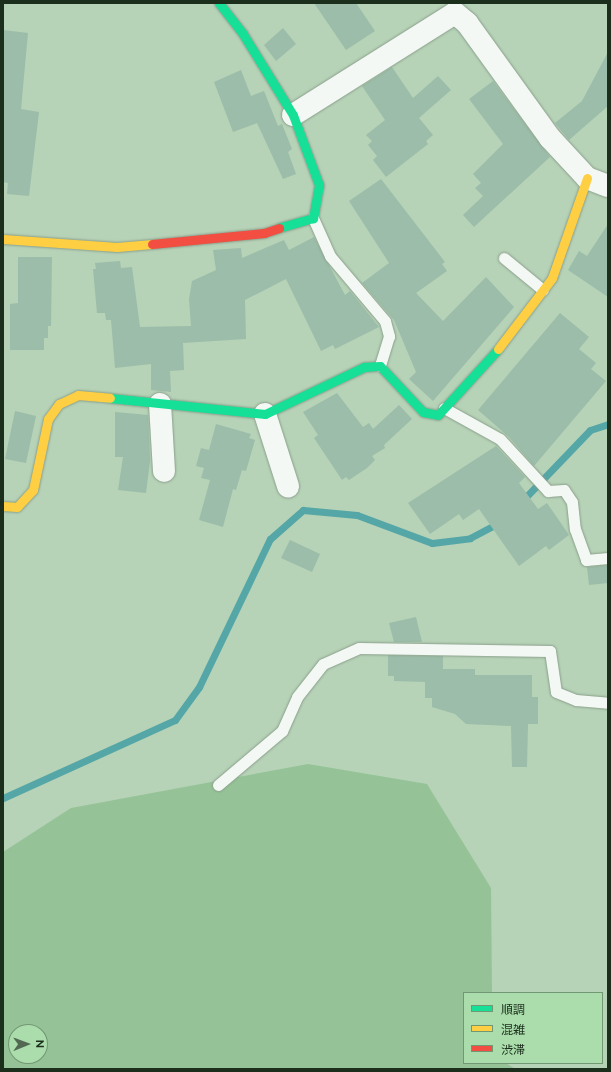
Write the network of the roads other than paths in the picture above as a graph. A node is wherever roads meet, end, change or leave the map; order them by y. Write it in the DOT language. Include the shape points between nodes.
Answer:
graph roads {
  1 [pos="219,3"];
  2 [pos="452,8"];
  3 [pos="293,115"];
  4 [pos="587,178"];
  5 [pos="608,186"];
  6 [pos="313,218"];
  7 [pos="3,239"];
  8 [pos="504,258"];
  9 [pos="543,290"];
  10 [pos="380,366"];
  11 [pos="160,404"];
  12 [pos="444,408"];
  13 [pos="265,414"];
  14 [pos="164,471"];
  15 [pos="288,486"];
  16 [pos="3,506"];
  17 [pos="608,558"];
  18 [pos="608,703"];
  19 [pos="218,785"];
  1 -- 3 [label="street" via="243,34"];
  2 -- 3 [label="street"];
  2 -- 4 [label="street" via="467,23 550,138"];
  3 -- 6 [label="street" via="319,185"];
  4 -- 5 [label="street"];
  4 -- 9 [label="street" via="552,278"];
  6 -- 7 [label="street" via="264,233 125,246"];
  6 -- 10 [label="lane" via="330,256 385,321 389,336"];
  8 -- 9 [label="lane"];
  9 -- 12 [label="street" via="504,342"];
  10 -- 12 [label="street" via="423,412 438,415"];
  10 -- 13 [label="street" via="364,366"];
  11 -- 13 [label="street"];
  11 -- 14 [label="street"];
  11 -- 16 [label="street" via="78,395 59,404 48,419 33,490 17,507"];
  12 -- 17 [label="lane" via="500,439 548,490 564,490 572,502 575,529 586,560"];
  13 -- 15 [label="street"];
  18 -- 19 [label="lane" via="576,700 556,692 550,651 359,648 323,664 297,697 282,731"];
}
